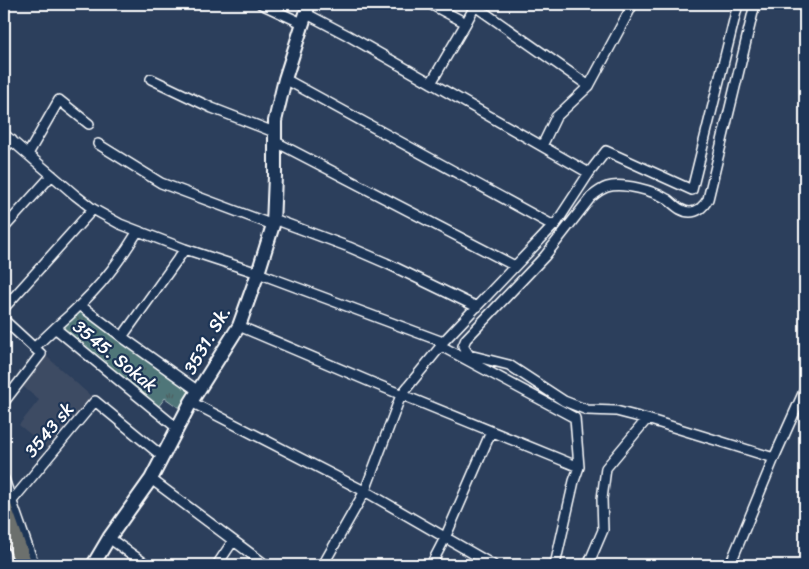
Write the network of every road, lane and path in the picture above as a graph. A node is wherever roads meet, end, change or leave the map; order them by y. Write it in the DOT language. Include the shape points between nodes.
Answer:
graph roads {
  1 [pos="261,4"];
  2 [pos="430,4"];
  3 [pos="633,4"];
  4 [pos="738,4"];
  5 [pos="755,4"];
  6 [pos="475,5"];
  7 [pos="305,13"];
  8 [pos="466,23"];
  9 [pos="151,79"];
  10 [pos="285,79"];
  11 [pos="430,83"];
  12 [pos="589,86"];
  13 [pos="89,124"];
  14 [pos="4,134"];
  15 [pos="274,137"];
  16 [pos="12,140"];
  17 [pos="98,144"];
  18 [pos="542,146"];
  19 [pos="4,150"];
  20 [pos="28,154"];
  21 [pos="589,173"];
  22 [pos="52,176"];
  23 [pos="93,209"];
  24 [pos="273,222"];
  25 [pos="554,226"];
  26 [pos="4,228"];
  27 [pos="138,230"];
  28 [pos="185,249"];
  29 [pos="515,266"];
  30 [pos="258,273"];
  31 [pos="81,306"];
  32 [pos="477,307"];
  33 [pos="4,308"];
  34 [pos="4,320"];
  35 [pos="239,326"];
  36 [pos="54,328"];
  37 [pos="122,337"];
  38 [pos="442,344"];
  39 [pos="37,351"];
  40 [pos="198,390"];
  41 [pos="805,390"];
  42 [pos="401,395"];
  43 [pos="4,402"];
  44 [pos="192,402"];
  45 [pos="647,419"];
  46 [pos="178,428"];
  47 [pos="491,432"];
  48 [pos="162,456"];
  49 [pos="774,458"];
  50 [pos="579,467"];
  51 [pos="4,479"];
  52 [pos="151,479"];
  53 [pos="365,492"];
  54 [pos="7,505"];
  55 [pos="109,538"];
  56 [pos="445,538"];
  57 [pos="233,541"];
  58 [pos="24,565"];
  59 [pos="34,565"];
  60 [pos="93,565"];
  61 [pos="147,565"];
  62 [pos="216,565"];
  63 [pos="266,565"];
  64 [pos="323,565"];
  65 [pos="430,565"];
  66 [pos="492,565"];
  67 [pos="555,565"];
  68 [pos="588,565"];
  69 [pos="730,565"];
  1 -- 7 [label="street"];
  2 -- 8 [label="street"];
  3 -- 12 [label="street"];
  4 -- 21 [label="street" via="692,190 606,150"];
  5 -- 45 [label="street" via="704,206 690,212 666,198 634,187 610,186 600,191 591,197 545,256 463,346 469,355 509,365 564,401 587,410 616,411"];
  6 -- 8 [label="street"];
  6 -- 12 [label="street"];
  7 -- 10 [label="street, 3531. Sk."];
  7 -- 11 [label="street"];
  8 -- 11 [label="street"];
  9 -- 15 [label="street"];
  10 -- 15 [label="street, 3531. Sk."];
  10 -- 25 [label="street"];
  11 -- 18 [label="street"];
  12 -- 18 [label="street" via="556,117"];
  13 -- 20 [label="street" via="59,100"];
  14 -- 16 [label="street"];
  15 -- 24 [label="street, 3531. Sk."];
  15 -- 29 [label="street"];
  16 -- 19 [label="street"];
  16 -- 20 [label="street"];
  17 -- 24 [label="street" via="161,183"];
  18 -- 21 [label="street"];
  20 -- 22 [label="street"];
  21 -- 25 [label="street"];
  22 -- 23 [label="street"];
  22 -- 26 [label="street"];
  23 -- 27 [label="street"];
  23 -- 33 [label="street"];
  24 -- 30 [label="street, 3531. Sk."];
  24 -- 32 [label="street" via="386,263"];
  25 -- 29 [label="street"];
  27 -- 28 [label="street"];
  27 -- 31 [label="street" via="102,284"];
  28 -- 30 [label="street"];
  28 -- 37 [label="street"];
  29 -- 32 [label="street"];
  30 -- 35 [label="street, 3531. Sk."];
  30 -- 38 [label="street"];
  31 -- 36 [label="street"];
  31 -- 37 [label="street"];
  32 -- 38 [label="street"];
  34 -- 39 [label="street"];
  35 -- 40 [label="street, 3531. Sk."];
  35 -- 42 [label="street"];
  36 -- 39 [label="street, 3545. Sokak"];
  36 -- 46 [label="street, 3545. Sokak"];
  37 -- 40 [label="street"];
  38 -- 42 [label="street"];
  38 -- 50 [label="street" via="575,418"];
  39 -- 43 [label="street, 3545. Sokak"];
  40 -- 44 [label="street, 3531. Sk."];
  41 -- 49 [label="street"];
  42 -- 47 [label="street"];
  42 -- 53 [label="street"];
  44 -- 46 [label="street, 3531. Sk."];
  44 -- 53 [label="street"];
  45 -- 49 [label="street"];
  45 -- 68 [label="street" via="606,468 603,530"];
  46 -- 48 [label="street, 3531. Sk."];
  47 -- 50 [label="street"];
  47 -- 56 [label="street"];
  48 -- 52 [label="street, 3531. Sk."];
  48 -- 54 [label="street, 3543 sk" via="95,400"];
  49 -- 69 [label="street"];
  50 -- 67 [label="street"];
  51 -- 54 [label="street"];
  52 -- 55 [label="street, 3531. Sk."];
  52 -- 57 [label="street"];
  53 -- 56 [label="street"];
  53 -- 64 [label="street"];
  54 -- 58 [label="highway"];
  54 -- 59 [label="street"];
  55 -- 60 [label="street, 3531. Sk."];
  55 -- 61 [label="street"];
  56 -- 65 [label="street"];
  56 -- 66 [label="street"];
  57 -- 62 [label="street"];
  57 -- 63 [label="street"];
}
